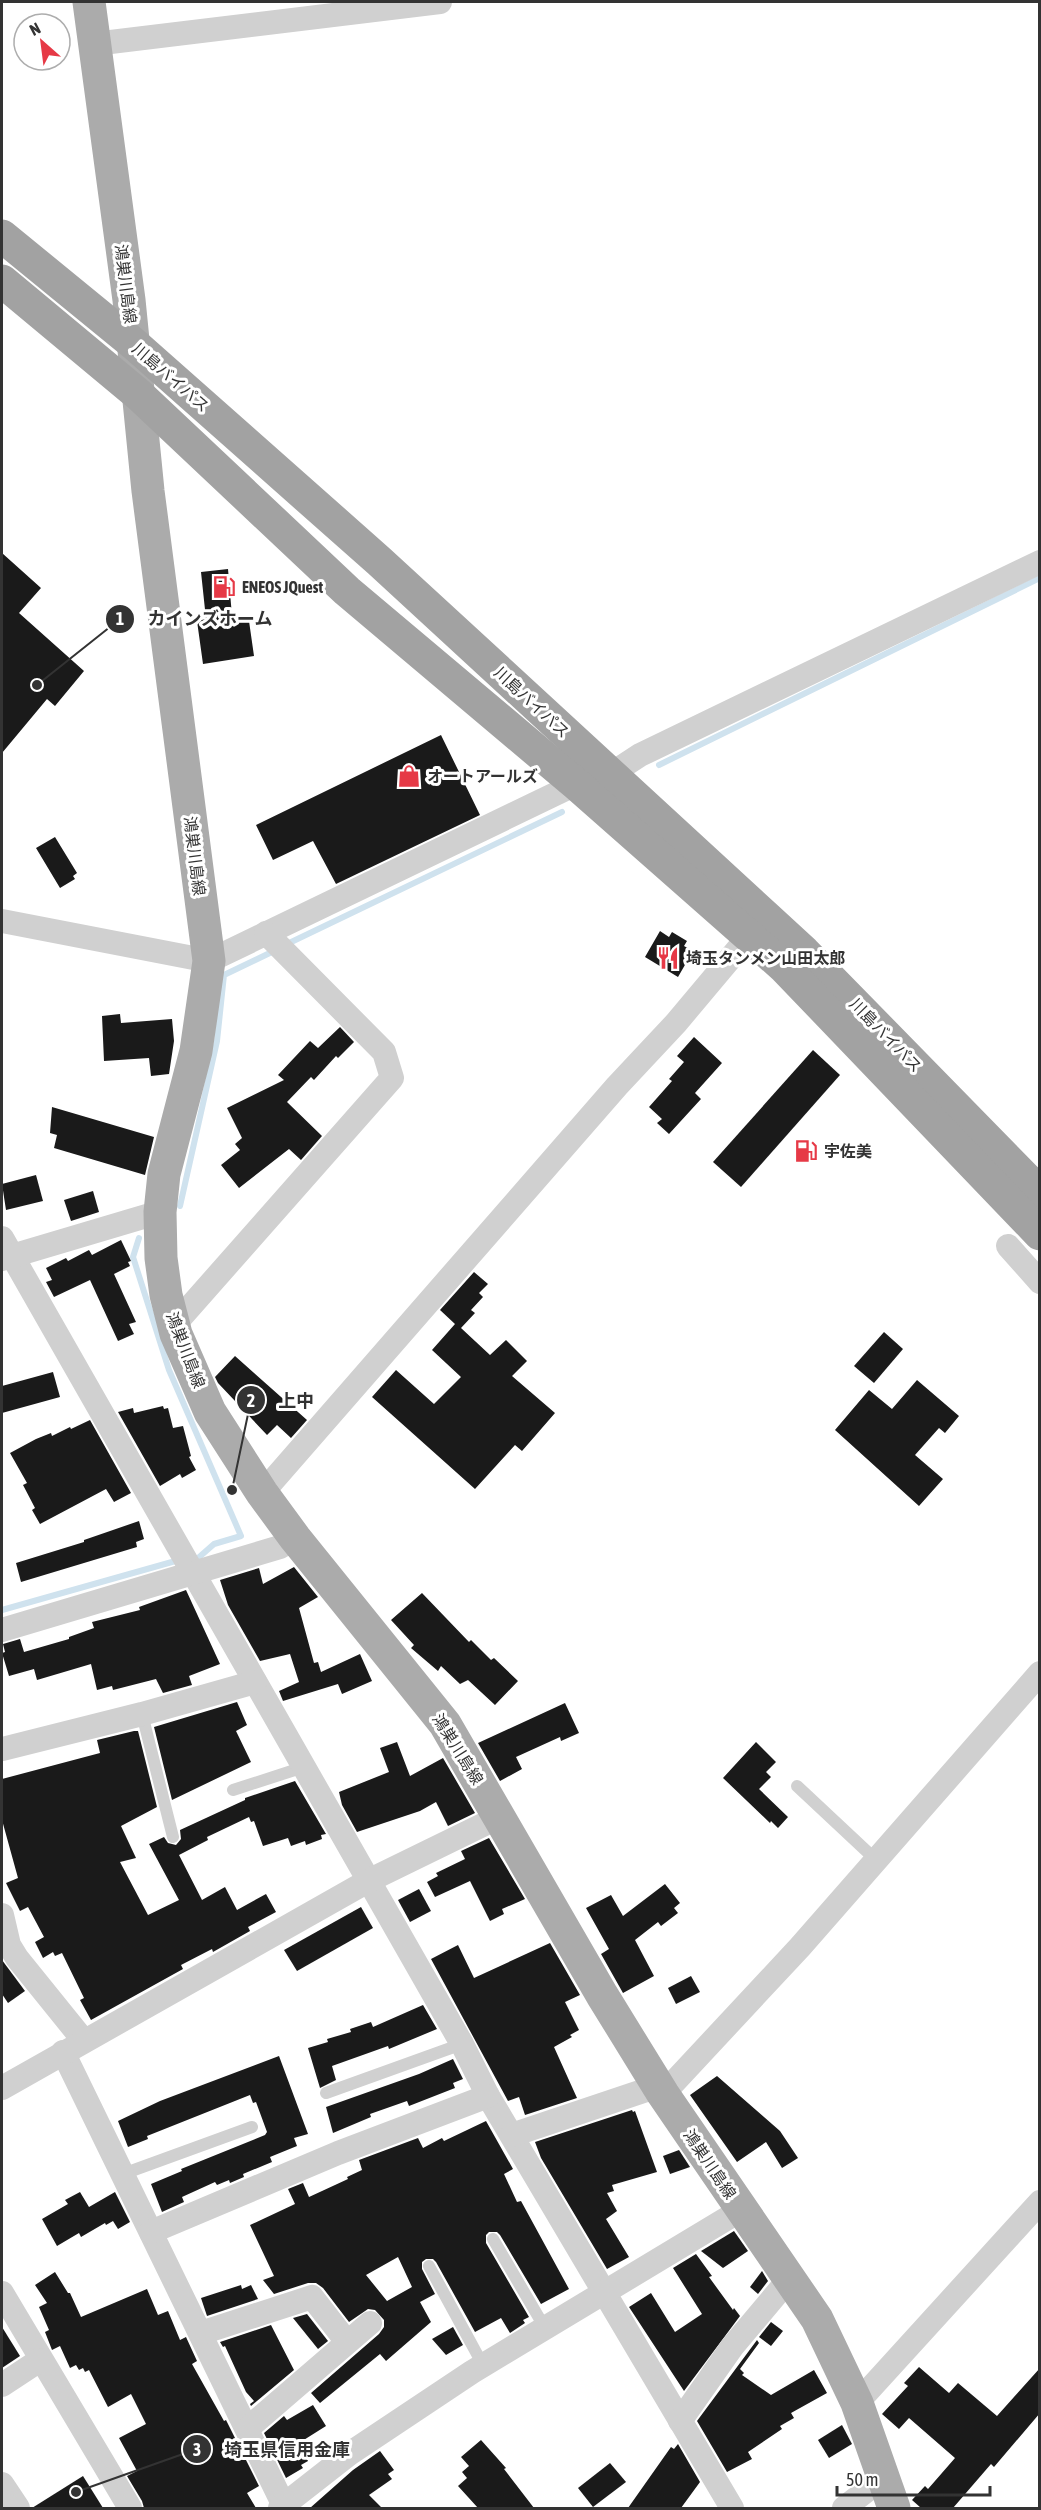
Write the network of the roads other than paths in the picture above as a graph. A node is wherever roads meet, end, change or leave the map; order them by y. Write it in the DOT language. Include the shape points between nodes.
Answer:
graph roads {
  1 [pos="89,2"];
  2 [pos="440,2"];
  3 [pos="94,44"];
  4 [pos="2,236"];
  5 [pos="2,280"];
  6 [pos="134,344"];
  7 [pos="139,395"];
  8 [pos="1040,562"];
  9 [pos="611,774"];
  10 [pos="576,784"];
  11 [pos="2,921"];
  12 [pos="266,933"];
  13 [pos="749,936"];
  14 [pos="208,961"];
  15 [pos="1040,1193"];
  16 [pos="160,1212"];
  17 [pos="1040,1234"];
  18 [pos="1008,1246"];
  19 [pos="5,1251"];
  20 [pos="1040,1282"];
  21 [pos="174,1325"];
  22 [pos="262,1493"];
  23 [pos="295,1538"];
  24 [pos="193,1573"];
  25 [pos="2,1630"];
  26 [pos="1040,1673"];
  27 [pos="255,1682"];
  28 [pos="142,1714"];
  29 [pos="2,1749"];
  30 [pos="304,1767"];
  31 [pos="797,1786"];
  32 [pos="233,1790"];
  33 [pos="500,1817"];
  34 [pos="173,1837"];
  35 [pos="875,1859"];
  36 [pos="368,1881"];
  37 [pos="2,1915"];
  38 [pos="84,2041"];
  39 [pos="462,2043"];
  40 [pos="63,2052"];
  41 [pos="2,2088"];
  42 [pos="661,2090"];
  43 [pos="326,2093"];
  44 [pos="488,2096"];
  45 [pos="252,2127"];
  46 [pos="512,2135"];
  47 [pos="123,2174"];
  48 [pos="1040,2202"];
  49 [pos="741,2210"];
  50 [pos="151,2232"];
  51 [pos="493,2239"];
  52 [pos="429,2266"];
  53 [pos="789,2279"];
  54 [pos="2,2293"];
  55 [pos="603,2293"];
  56 [pos="370,2323"];
  57 [pos="545,2328"];
  58 [pos="201,2334"];
  59 [pos="347,2342"];
  60 [pos="40,2360"];
  61 [pos="483,2366"];
  62 [pos="2,2385"];
  63 [pos="858,2403"];
  64 [pos="680,2421"];
  65 [pos="247,2429"];
  66 [pos="884,2477"];
  67 [pos="2,2484"];
  68 [pos="282,2507"];
  69 [pos="18,2508"];
  70 [pos="130,2508"];
  71 [pos="732,2508"];
  72 [pos="844,2508"];
  73 [pos="894,2508"];
  1 -- 3 [label="main road, 鴻巣川島線"];
  2 -- 3 [label="street"];
  3 -- 6 [label="main road, 鴻巣川島線"];
  4 -- 6 [label="highway, 川島バイパス"];
  5 -- 7 [label="highway, 川島バイパス"];
  6 -- 7 [label="main road, 鴻巣川島線"];
  6 -- 9 [label="highway, 川島バイパス"];
  7 -- 10 [label="highway, 川島バイパス" via="347,591"];
  7 -- 14 [label="main road, 鴻巣川島線"];
  8 -- 9 [label="street" via="640,755"];
  9 -- 15 [label="highway, 川島バイパス" via="804,952"];
  10 -- 12 [label="street"];
  10 -- 13 [label="highway, 川島バイパス"];
  11 -- 14 [label="street"];
  12 -- 14 [label="street"];
  12 -- 21 [label="street" via="384,1052 392,1078"];
  13 -- 17 [label="highway, 川島バイパス" via="784,967"];
  13 -- 22 [label="street"];
  14 -- 16 [label="main road, 鴻巣川島線" via="196,1051 164,1174"];
  16 -- 19 [label="street"];
  16 -- 21 [label="main road, 鴻巣川島線" via="161,1258"];
  18 -- 20 [label="street"];
  19 -- 24 [label="street"];
  21 -- 22 [label="main road, 鴻巣川島線" via="210,1412"];
  22 -- 23 [label="main road, 鴻巣川島線"];
  23 -- 24 [label="street" via="280,1547"];
  23 -- 33 [label="main road, 鴻巣川島線" via="445,1724"];
  24 -- 25 [label="street"];
  24 -- 27 [label="street"];
  26 -- 35 [label="street"];
  27 -- 28 [label="street"];
  27 -- 30 [label="street"];
  28 -- 29 [label="street"];
  28 -- 34 [label="lane"];
  30 -- 32 [label="lane"];
  30 -- 36 [label="street"];
  31 -- 35 [label="lane"];
  33 -- 36 [label="street"];
  33 -- 42 [label="main road, 鴻巣川島線"];
  35 -- 42 [label="street" via="800,1947"];
  36 -- 38 [label="street"];
  36 -- 39 [label="street"];
  37 -- 38 [label="street" via="9,1945 17,1958"];
  38 -- 40 [label="street"];
  39 -- 43 [label="lane"];
  39 -- 44 [label="street"];
  40 -- 41 [label="street"];
  40 -- 47 [label="street"];
  42 -- 46 [label="street"];
  42 -- 49 [label="main road, 鴻巣川島線"];
  44 -- 46 [label="street"];
  44 -- 50 [label="street" via="338,2153"];
  45 -- 47 [label="lane"];
  46 -- 55 [label="street"];
  47 -- 50 [label="street"];
  48 -- 63 [label="street"];
  49 -- 53 [label="main road, 鴻巣川島線"];
  49 -- 55 [label="street"];
  50 -- 58 [label="street"];
  51 -- 57 [label="lane"];
  52 -- 61 [label="lane"];
  53 -- 63 [label="main road, 鴻巣川島線" via="817,2319"];
  53 -- 64 [label="street" via="732,2346"];
  54 -- 60 [label="street"];
  55 -- 57 [label="street"];
  55 -- 64 [label="street"];
  56 -- 59 [label="street"];
  57 -- 61 [label="street"];
  58 -- 59 [label="street" via="312,2297"];
  58 -- 65 [label="street"];
  59 -- 65 [label="street"];
  60 -- 62 [label="street"];
  60 -- 70 [label="street"];
  61 -- 68 [label="street" via="349,2454"];
  63 -- 66 [label="main road, 鴻巣川島線"];
  64 -- 71 [label="street"];
  65 -- 68 [label="street"];
  66 -- 72 [label="street"];
  66 -- 73 [label="main road, 鴻巣川島線"];
  67 -- 69 [label="street"];
}
